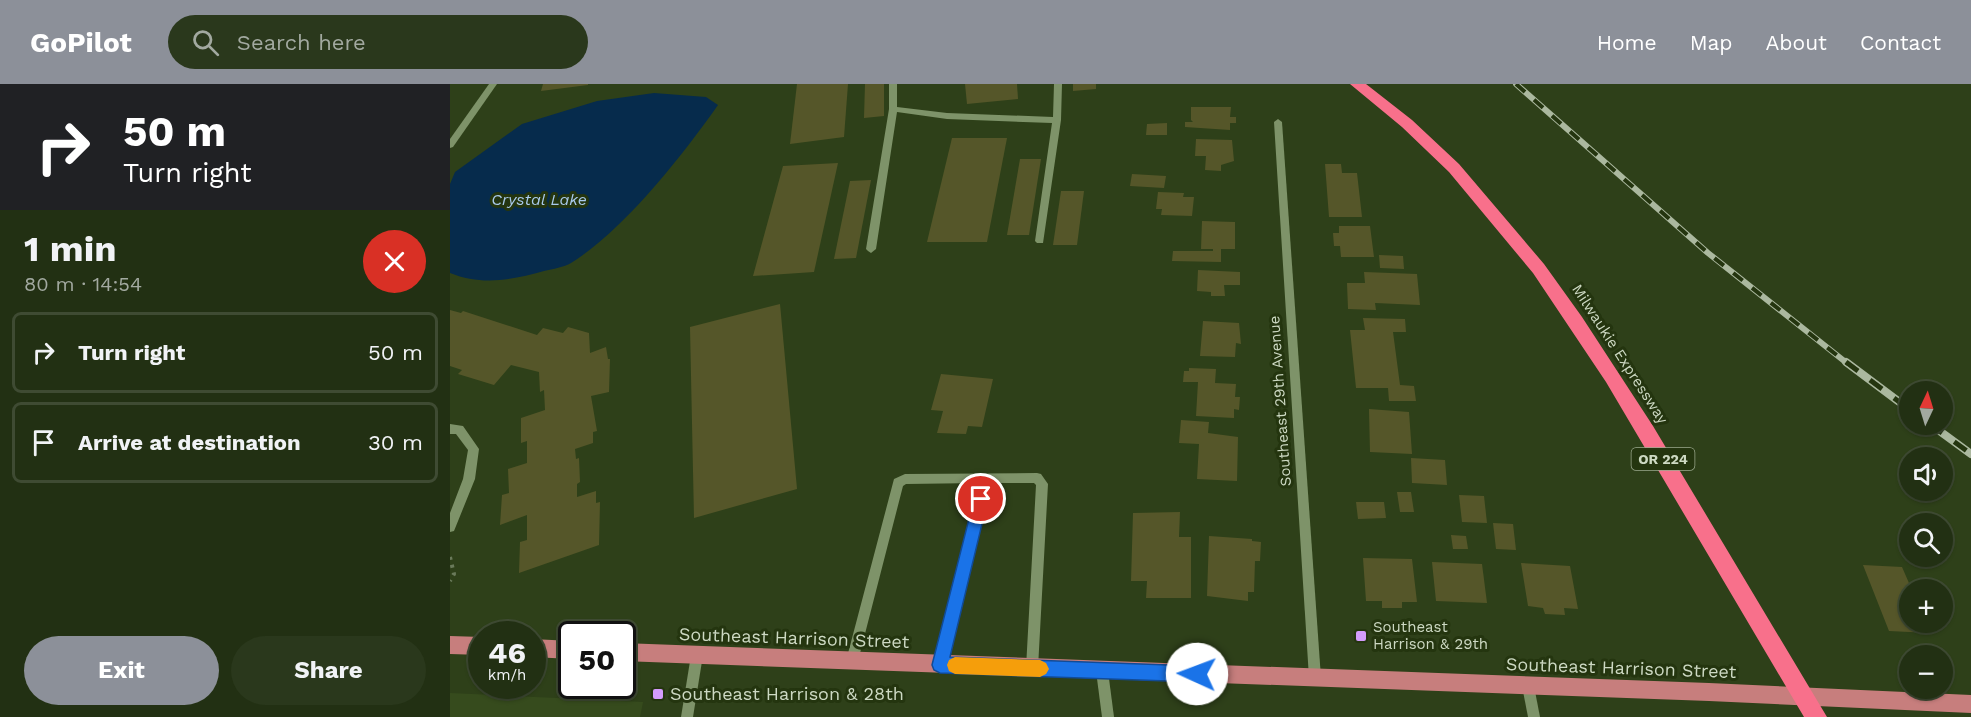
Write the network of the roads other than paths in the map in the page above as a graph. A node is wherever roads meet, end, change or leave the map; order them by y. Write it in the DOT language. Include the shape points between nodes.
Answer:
graph roads {
  1 [pos="493,84"];
  2 [pos="893,84"];
  3 [pos="1058,84"];
  4 [pos="1358,84"];
  5 [pos="893,109"];
  6 [pos="1057,120"];
  7 [pos="1278,122"];
  8 [pos="450,145"];
  9 [pos="1040,241"];
  10 [pos="871,249"];
  11 [pos="450,429"];
  12 [pos="986,478"];
  13 [pos="450,527"];
  14 [pos="450,645"];
  15 [pos="468,646"];
  16 [pos="636,653"];
  17 [pos="697,655"];
  18 [pos="852,661"];
  19 [pos="940,665"];
  20 [pos="1032,668"];
  21 [pos="1102,671"];
  22 [pos="1315,678"];
  23 [pos="1528,686"];
  24 [pos="1804,696"];
  25 [pos="1971,704"];
  26 [pos="687,717"];
  27 [pos="1108,717"];
  28 [pos="1534,717"];
  29 [pos="1816,717"];
  1 -- 8 [label="street"];
  2 -- 5 [label="street"];
  3 -- 6 [label="street"];
  4 -- 24 [label="highway, Milwaukie Expressway / OR 224" via="1400,118 1473,190 1553,290 1647,432"];
  5 -- 6 [label="street" via="947,116"];
  5 -- 10 [label="street"];
  6 -- 9 [label="street"];
  7 -- 22 [label="street, Southeast 29th Avenue"];
  11 -- 13 [label="street" via="459,429 474,449 469,479"];
  12 -- 18 [label="street" via="905,479 898,483"];
  12 -- 19 [label="street"];
  12 -- 20 [label="street" via="1037,478 1041,484"];
  14 -- 15 [label="main road"];
  16 -- 17 [label="main road, Southeast Harrison Street"];
  17 -- 18 [label="main road, Southeast Harrison Street"];
  17 -- 26 [label="street"];
  18 -- 19 [label="main road, Southeast Harrison Street"];
  19 -- 20 [label="main road, Southeast Harrison Street"];
  20 -- 21 [label="main road, Southeast Harrison Street"];
  21 -- 22 [label="main road, Southeast Harrison Street"];
  21 -- 27 [label="street"];
  22 -- 23 [label="main road, Southeast Harrison Street"];
  23 -- 24 [label="main road, Southeast Harrison Street"];
  23 -- 28 [label="street"];
  24 -- 25 [label="main road, Southeast Harrison Street"];
  24 -- 29 [label="highway, Milwaukie Expressway / OR 224"];
}
